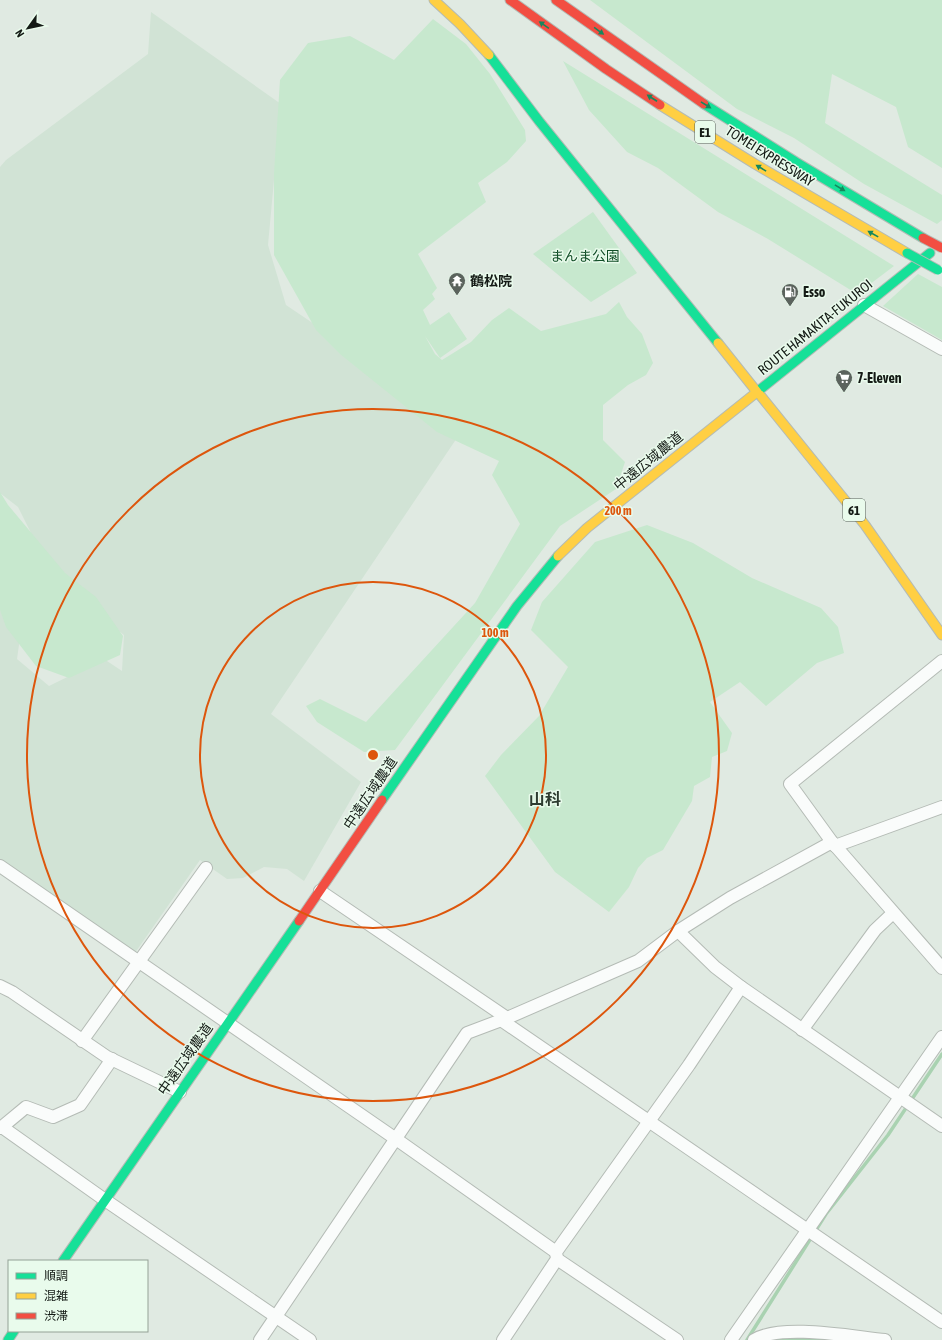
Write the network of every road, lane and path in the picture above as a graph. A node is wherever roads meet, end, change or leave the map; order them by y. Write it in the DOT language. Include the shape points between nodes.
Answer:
graph roads {
  1 [pos="434,0"];
  2 [pos="510,0"];
  3 [pos="556,0"];
  4 [pos="942,246"];
  5 [pos="940,271"];
  6 [pos="864,305"];
  7 [pos="942,349"];
  8 [pos="757,392"];
  9 [pos="942,635"];
  10 [pos="942,661"];
  11 [pos="942,807"];
  12 [pos="833,844"];
  13 [pos="0,866"];
  14 [pos="206,868"];
  15 [pos="320,891"];
  16 [pos="893,913"];
  17 [pos="678,931"];
  18 [pos="138,962"];
  19 [pos="942,968"];
  20 [pos="0,986"];
  21 [pos="741,987"];
  22 [pos="504,1019"];
  23 [pos="227,1023"];
  24 [pos="802,1030"];
  25 [pos="942,1037"];
  26 [pos="82,1041"];
  27 [pos="112,1059"];
  28 [pos="180,1092"];
  29 [pos="901,1098"];
  30 [pos="649,1122"];
  31 [pos="942,1126"];
  32 [pos="1,1127"];
  33 [pos="396,1139"];
  34 [pos="105,1200"];
  35 [pos="808,1230"];
  36 [pos="557,1255"];
  37 [pos="64,1260"];
  38 [pos="276,1317"];
  39 [pos="942,1322"];
  40 [pos="260,1340"];
  41 [pos="310,1340"];
  42 [pos="503,1340"];
  43 [pos="677,1340"];
  44 [pos="731,1340"];
  45 [pos="754,1340"];
  46 [pos="885,1340"];
  1 -- 8 [label="main road" via="496,63"];
  5 -- 2 [label="main road, TOMEI EXPRESSWAY / E1, one-way, bridge" via="818,203 734,151 622,79"];
  3 -- 4 [label="main road, TOMEI EXPRESSWAY / E1, one-way, bridge" via="698,100 923,238"];
  4 -- 6 [label="main road, ROUTE HAMAKITA-FUKUROI"];
  6 -- 7 [label="street"];
  6 -- 8 [label="main road, ROUTE HAMAKITA-FUKUROI"];
  8 -- 9 [label="main road, ROUTE HAMAKITA-FUKUROI / 61" via="865,525"];
  8 -- 15 [label="main road, 中遠広域農道" via="587,528 552,561 485,649"];
  10 -- 12 [label="street" via="790,784"];
  11 -- 12 [label="street"];
  12 -- 16 [label="street"];
  12 -- 17 [label="street" via="730,898"];
  13 -- 18 [label="street"];
  14 -- 18 [label="street"];
  15 -- 22 [label="street"];
  15 -- 23 [label="main road, 中遠広域農道"];
  16 -- 19 [label="street"];
  16 -- 24 [label="street" via="875,930"];
  17 -- 21 [label="street" via="714,967"];
  17 -- 22 [label="street" via="638,961"];
  18 -- 23 [label="street"];
  18 -- 26 [label="street"];
  20 -- 26 [label="street"];
  21 -- 24 [label="street"];
  21 -- 30 [label="street"];
  22 -- 30 [label="street"];
  22 -- 33 [label="street" via="467,1033"];
  23 -- 28 [label="main road, 中遠広域農道"];
  23 -- 33 [label="street"];
  24 -- 29 [label="street"];
  25 -- 29 [label="street"];
  26 -- 27 [label="street"];
  27 -- 28 [label="street"];
  27 -- 32 [label="street" via="80,1105 53,1117 26,1107"];
  28 -- 34 [label="main road, 中遠広域農道"];
  29 -- 31 [label="street"];
  29 -- 35 [label="street"];
  30 -- 35 [label="street"];
  30 -- 36 [label="street"];
  32 -- 34 [label="street"];
  33 -- 36 [label="street"];
  33 -- 38 [label="street"];
  34 -- 37 [label="main road, 中遠広域農道"];
  34 -- 38 [label="street"];
  35 -- 39 [label="street"];
  35 -- 44 [label="street"];
  36 -- 42 [label="street"];
  36 -- 43 [label="street"];
  38 -- 40 [label="street"];
  38 -- 41 [label="street"];
  45 -- 46 [label="street" via="766,1334 795,1331"];
}
